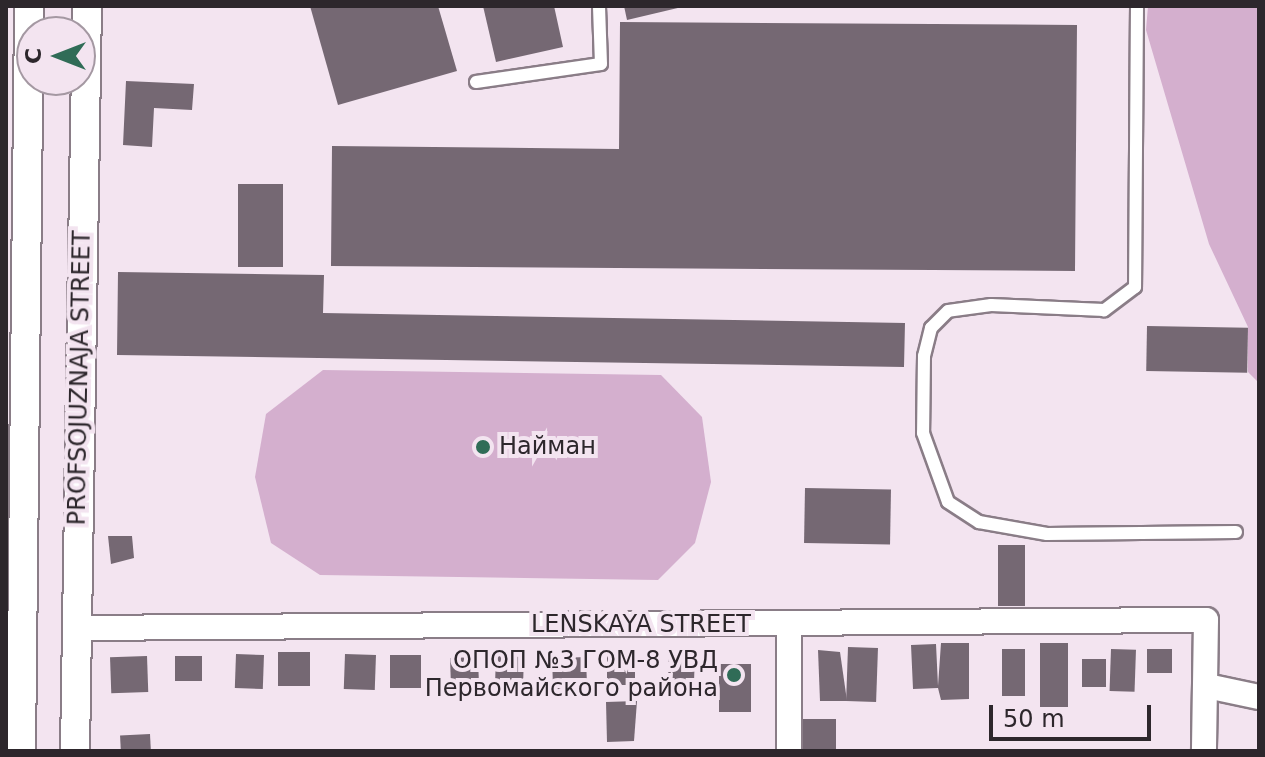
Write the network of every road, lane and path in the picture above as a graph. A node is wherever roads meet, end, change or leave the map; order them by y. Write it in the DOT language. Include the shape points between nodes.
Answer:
graph roads {
  1 [pos="29,6"];
  2 [pos="87,6"];
  3 [pos="599,6"];
  4 [pos="1137,6"];
  5 [pos="476,82"];
  6 [pos="1236,532"];
  7 [pos="15,602"];
  8 [pos="789,625"];
  9 [pos="75,628"];
  10 [pos="1207,686"];
  11 [pos="1259,697"];
  12 [pos="21,751"];
  13 [pos="75,751"];
  14 [pos="789,751"];
  15 [pos="1204,751"];
  1 -- 7 [label="street"];
  2 -- 9 [label="street, PROFSOJUZNAJA STREET"];
  3 -- 5 [label="lane" via="601,64"];
  4 -- 6 [label="lane" via="1135,287 1104,310 991,305 948,311 931,328 924,356 923,433 948,502 979,522 1047,534"];
  7 -- 12 [label="street"];
  8 -- 9 [label="street, LENSKAYA STREET"];
  8 -- 10 [label="street, LENSKAYA STREET" via="1206,620"];
  8 -- 14 [label="street"];
  9 -- 13 [label="street, PROFSOJUZNAJA STREET"];
  10 -- 11 [label="street"];
  10 -- 15 [label="street"];
}
